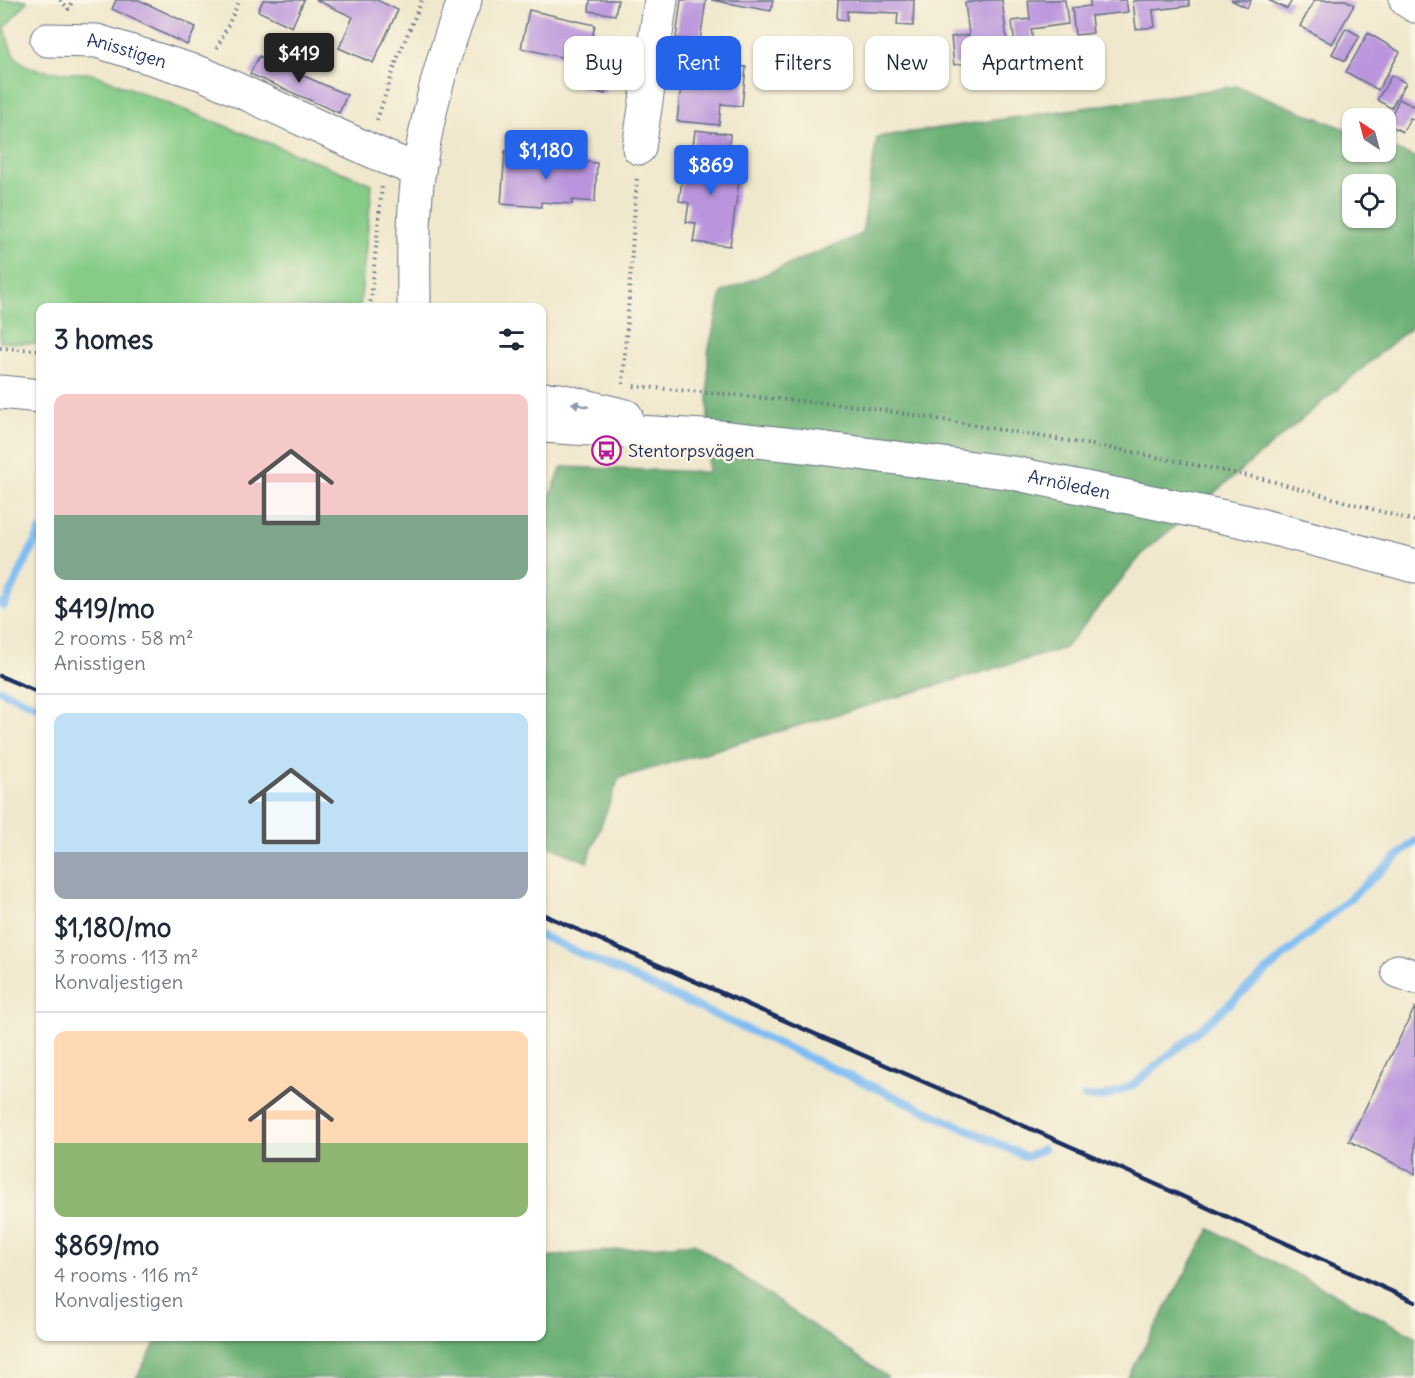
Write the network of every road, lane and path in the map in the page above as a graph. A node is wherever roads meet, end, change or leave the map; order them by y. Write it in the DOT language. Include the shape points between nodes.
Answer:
graph roads {
  1 [pos="60,0"];
  2 [pos="240,0"];
  3 [pos="422,0"];
  4 [pos="465,0"];
  5 [pos="661,0"];
  6 [pos="1406,0"];
  7 [pos="1415,6"];
  8 [pos="69,9"];
  9 [pos="47,40"];
  10 [pos="203,74"];
  11 [pos="639,148"];
  12 [pos="366,149"];
  13 [pos="419,171"];
  14 [pos="414,303"];
  15 [pos="0,348"];
  16 [pos="36,350"];
  17 [pos="546,399"];
  18 [pos="546,426"];
  19 [pos="718,438"];
  20 [pos="1415,521"];
  21 [pos="1415,566"];
  1 -- 8 [label="path"];
  2 -- 10 [label="path"];
  3 -- 12 [label="path"];
  4 -- 13 [label="main road" via="434,96"];
  5 -- 11 [label="main road"];
  6 -- 7 [label="main road"];
  9 -- 10 [label="main road, Anisstigen" via="97,41"];
  10 -- 12 [label="main road, Anisstigen"];
  11 -- 20 [label="path" via="623,385 866,407 1127,451 1268,480"];
  12 -- 13 [label="main road, Anisstigen"];
  13 -- 14 [label="main road"];
  15 -- 16 [label="path"];
  19 -- 17 [label="main road, Arnöleden, one-way"];
  18 -- 19 [label="main road, Arnöleden"];
  19 -- 21 [label="main road, Arnöleden" via="1013,473 1248,522"];
}
